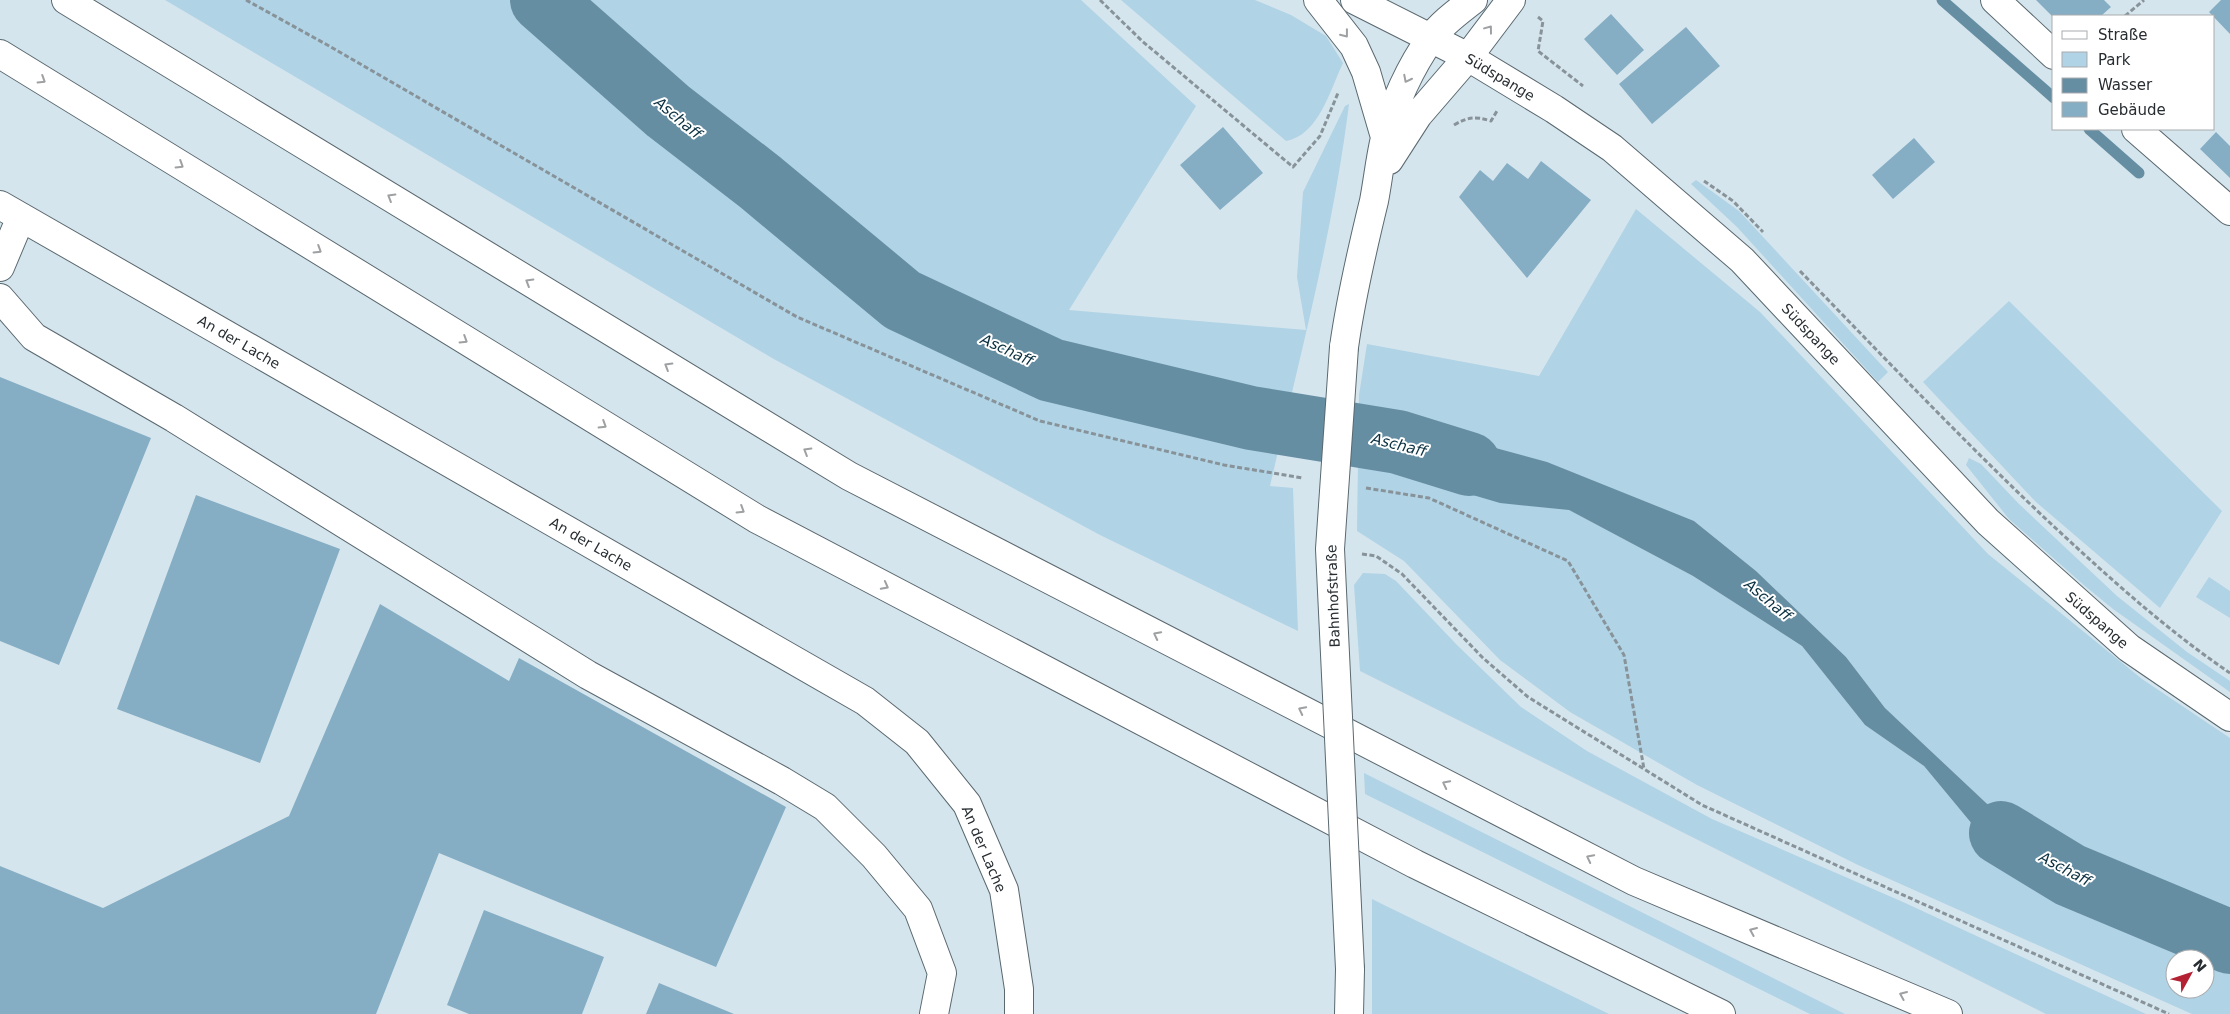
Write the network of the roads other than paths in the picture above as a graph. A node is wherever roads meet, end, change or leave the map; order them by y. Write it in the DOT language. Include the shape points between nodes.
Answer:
graph roads {
  1 [pos="66,0"];
  2 [pos="1318,0"];
  3 [pos="1355,0"];
  4 [pos="1473,0"];
  5 [pos="1511,0"];
  6 [pos="1995,0"];
  7 [pos="1432,37"];
  8 [pos="2052,53"];
  9 [pos="0,54"];
  10 [pos="1468,57"];
  11 [pos="2137,130"];
  12 [pos="1385,137"];
  13 [pos="1378,182"];
  14 [pos="11,211"];
  15 [pos="2230,211"];
  16 [pos="0,267"];
  17 [pos="0,298"];
  18 [pos="2230,717"];
  19 [pos="934,1014"];
  20 [pos="1019,1014"];
  21 [pos="1349,1014"];
  22 [pos="1721,1014"];
  23 [pos="1948,1014"];
  23 -- 1 [label="main road, one-way" via="1634,881 849,476"];
  2 -- 12 [label="main road, Bahnhofstraße, one-way" via="1354,46 1366,72"];
  3 -- 7 [label="main road, Südspange"];
  4 -- 7 [label="main road, Bahnhofstraße"];
  10 -- 5 [label="main road, Bahnhofstraße, one-way"];
  6 -- 8 [label="main road"];
  7 -- 10 [label="main road, Südspange"];
  7 -- 12 [label="main road, Bahnhofstraße, one-way" via="1406,81"];
  9 -- 22 [label="main road, one-way" via="757,519 1415,864"];
  10 -- 13 [label="main road, Bahnhofstraße" via="1418,115"];
  10 -- 18 [label="main road, Südspange" via="1612,148 1742,260 1988,522 2129,648"];
  11 -- 15 [label="main road"];
  12 -- 13 [label="main road, Bahnhofstraße"];
  13 -- 21 [label="main road, Bahnhofstraße, bridge" via="1352,295 1344,347 1330,549 1350,969"];
  14 -- 16 [label="main road"];
  14 -- 20 [label="main road, An der Lache" via="865,701 895,724 917,742 967,804 1004,890 1020,989"];
  17 -- 19 [label="main road" via="34,337 174,418 588,675 824,807 874,856 918,908 942,973"];
}
